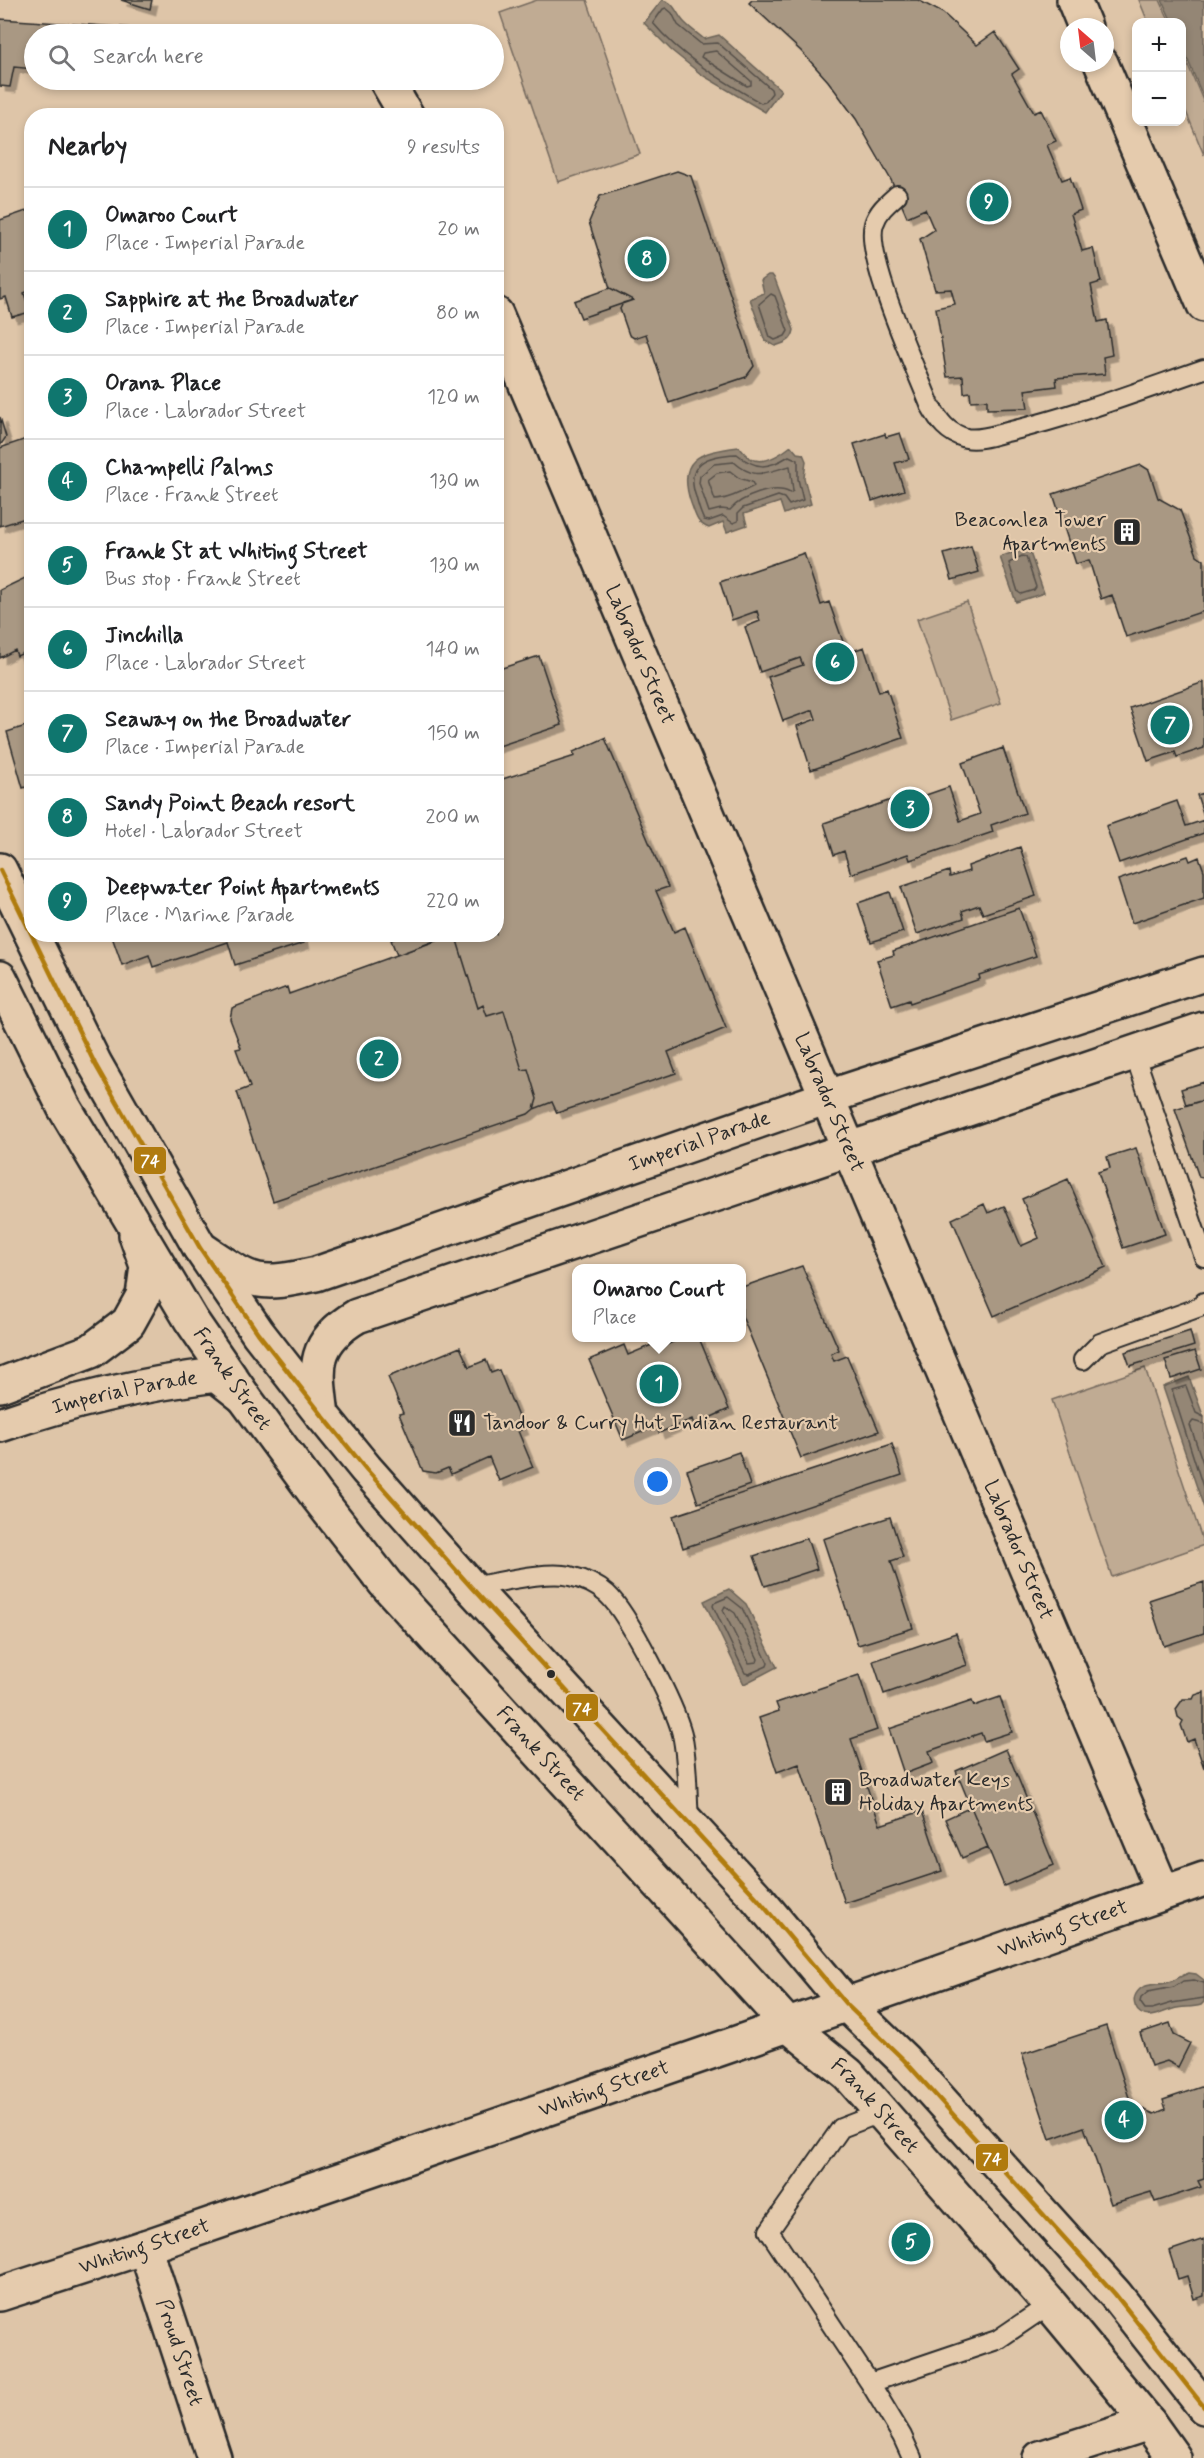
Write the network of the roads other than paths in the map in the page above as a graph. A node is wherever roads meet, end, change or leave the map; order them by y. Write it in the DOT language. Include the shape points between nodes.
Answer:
graph roads {
  1 [pos="1074,0"];
  2 [pos="1081,18"];
  3 [pos="1105,72"];
  4 [pos="392,90"];
  5 [pos="402,108"];
  6 [pos="897,195"];
  7 [pos="1204,305"];
  8 [pos="504,333"];
  9 [pos="1204,369"];
  10 [pos="0,870"];
  11 [pos="24,919"];
  12 [pos="35,942"];
  13 [pos="1204,974"];
  14 [pos="0,978"];
  15 [pos="1204,1029"];
  16 [pos="1134,1053"];
  17 [pos="828,1097"];
  18 [pos="849,1149"];
  19 [pos="131,1220"];
  20 [pos="200,1248"];
  21 [pos="1204,1257"];
  22 [pos="1204,1302"];
  23 [pos="1083,1360"];
  24 [pos="0,1385"];
  25 [pos="244,1397"];
  26 [pos="321,1415"];
  27 [pos="0,1425"];
  28 [pos="471,1587"];
  29 [pos="689,1825"];
  30 [pos="1204,1879"];
  31 [pos="1163,1892"];
  32 [pos="846,2004"];
  33 [pos="789,2025"];
  34 [pos="880,2113"];
  35 [pos="145,2247"];
  36 [pos="0,2294"];
  37 [pos="1050,2304"];
  38 [pos="870,2383"];
  39 [pos="1204,2407"];
  40 [pos="1149,2423"];
  41 [pos="214,2458"];
  42 [pos="912,2458"];
  43 [pos="1040,2458"];
  44 [pos="1174,2458"];
  1 -- 2 [label="main road"];
  3 -- 7 [label="main road"];
  4 -- 5 [label="main road"];
  6 -- 9 [label="lane" via="881,210 874,224 872,241 878,271 930,405 953,434 969,439 986,437 1050,422"];
  8 -- 17 [label="main road, Labrador Street"];
  10 -- 11 [label="main road"];
  12 -- 20 [label="main road" via="95,1064"];
  13 -- 17 [label="main road, Imperial Parade"];
  14 -- 19 [label="main road, Frank Street" via="64,1107"];
  15 -- 16 [label="main road"];
  16 -- 18 [label="main road"];
  16 -- 21 [label="lane"];
  17 -- 18 [label="main road, Labrador Street"];
  17 -- 20 [label="main road, Imperial Parade" via="316,1274 262,1282 243,1276"];
  18 -- 26 [label="main road" via="357,1316 333,1334 319,1357"];
  18 -- 31 [label="main road, Labrador Street"];
  19 -- 24 [label="main road, Imperial Parade" via="147,1266 143,1296 128,1323 92,1351"];
  19 -- 25 [label="main road, Frank Street"];
  20 -- 26 [label="main road"];
  22 -- 23 [label="lane" via="1200,1307 1100,1344"];
  25 -- 27 [label="main road, Imperial Parade" via="216,1375 207,1376 48,1409"];
  25 -- 33 [label="main road, Frank Street" via="386,1583"];
  26 -- 28 [label="main road"];
  28 -- 29 [label="main road"];
  28 -- 29 [label="lane" via="568,1575 606,1593 642,1648 681,1732"];
  29 -- 32 [label="main road"];
  30 -- 31 [label="main road, Whiting Street"];
  31 -- 32 [label="main road, Whiting Street"];
  32 -- 33 [label="main road, Whiting Street"];
  32 -- 39 [label="main road" via="904,2060 1115,2294"];
  33 -- 34 [label="main road, Frank Street" via="848,2074"];
  33 -- 35 [label="main road, Whiting Street"];
  34 -- 37 [label="main road, Frank Street"];
  34 -- 38 [label="lane" via="841,2128 769,2231"];
  35 -- 36 [label="main road, Whiting Street"];
  35 -- 41 [label="main road, Proud Street"];
  37 -- 38 [label="lane" via="997,2340"];
  37 -- 40 [label="main road, Frank Street"];
  38 -- 42 [label="lane"];
  40 -- 43 [label="main road"];
  40 -- 44 [label="main road, Frank Street"];
}
